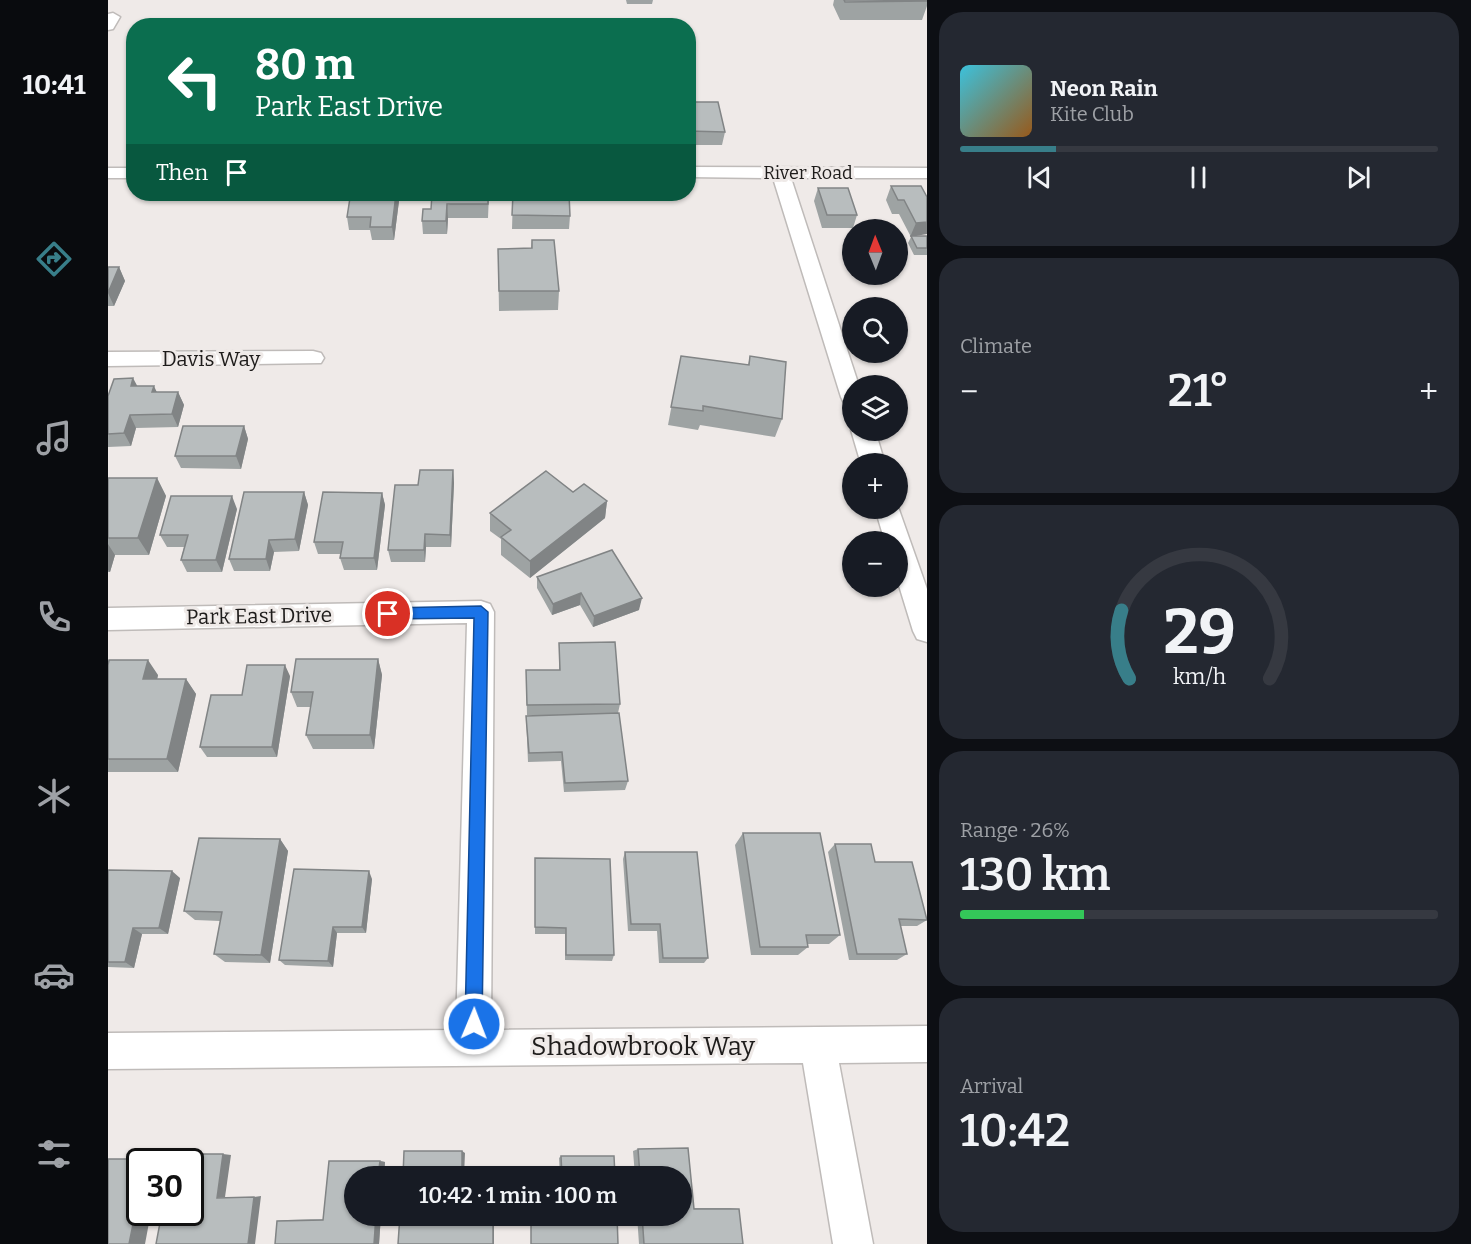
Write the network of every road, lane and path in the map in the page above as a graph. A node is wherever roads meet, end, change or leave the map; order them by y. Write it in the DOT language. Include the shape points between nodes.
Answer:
graph roads {
  1 [pos="696,172"];
  2 [pos="780,172"];
  3 [pos="108,173"];
  4 [pos="126,173"];
  5 [pos="927,173"];
  6 [pos="314,358"];
  7 [pos="108,359"];
  8 [pos="845,375"];
  9 [pos="891,519"];
  10 [pos="108,618"];
  11 [pos="927,631"];
  12 [pos="927,1044"];
  13 [pos="818,1045"];
  14 [pos="473,1047"];
  15 [pos="108,1051"];
  16 [pos="853,1244"];
  1 -- 2 [label="street, River Road"];
  2 -- 5 [label="street, River Road"];
  2 -- 8 [label="street"];
  3 -- 4 [label="street"];
  6 -- 7 [label="street, Davis Way"];
  9 -- 11 [label="street"];
  10 -- 14 [label="street, Park East Drive" via="481,612"];
  12 -- 13 [label="street, Shadowbrook Way"];
  13 -- 14 [label="street, Shadowbrook Way"];
  13 -- 16 [label="street"];
  14 -- 15 [label="street, Shadowbrook Way"];
}
